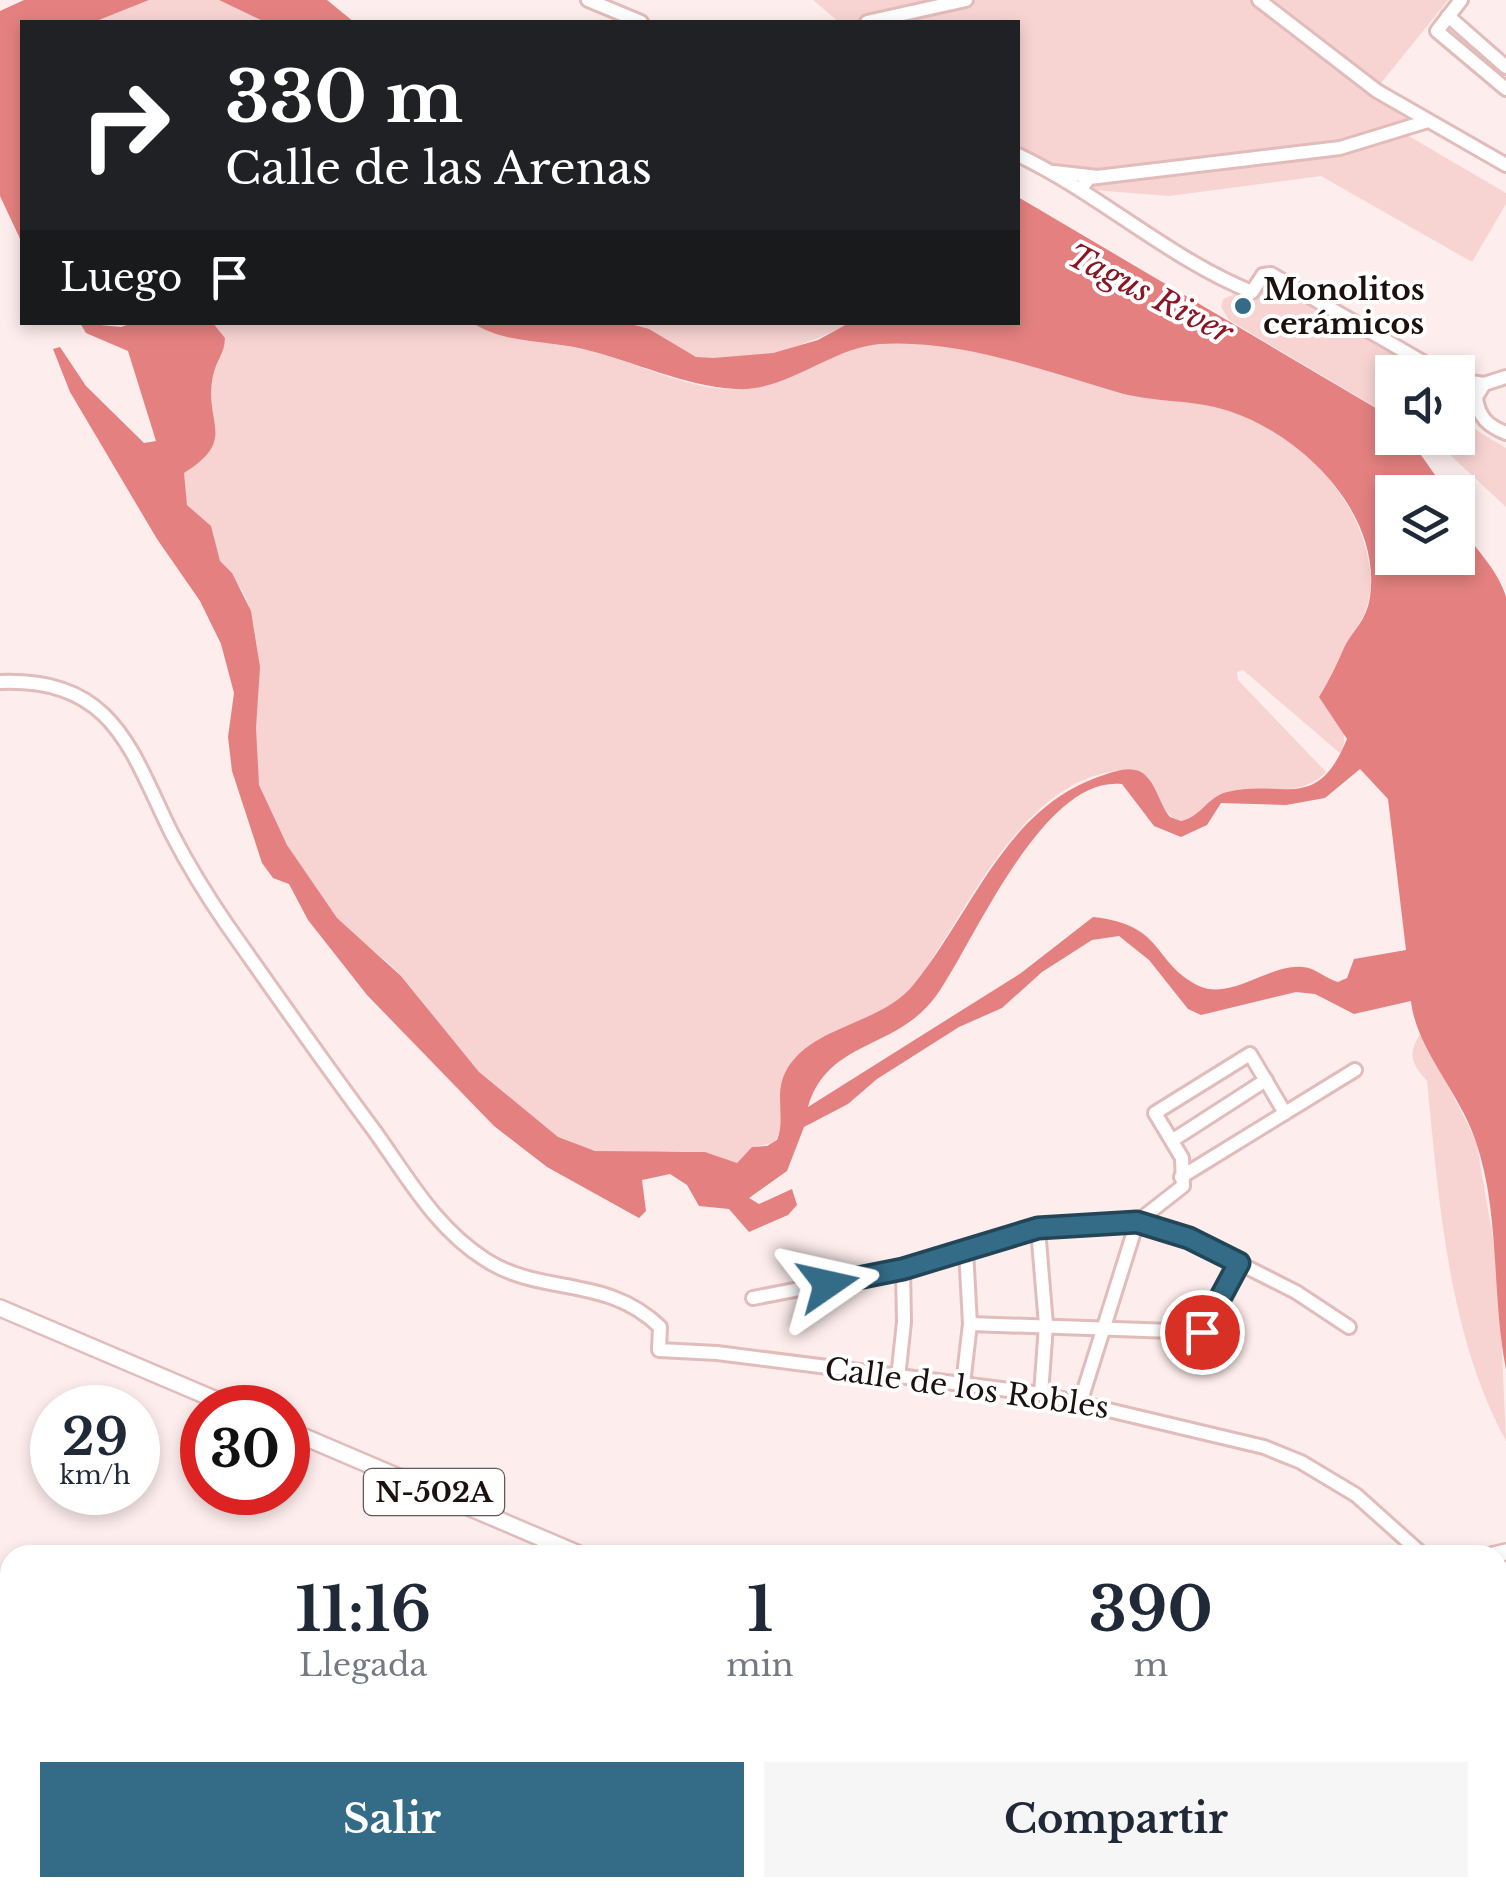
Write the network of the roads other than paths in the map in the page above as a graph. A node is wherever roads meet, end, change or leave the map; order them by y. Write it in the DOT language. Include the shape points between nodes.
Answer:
graph roads {
  1 [pos="588,0"];
  2 [pos="966,0"];
  3 [pos="1259,0"];
  4 [pos="1461,0"];
  5 [pos="1448,16"];
  6 [pos="636,20"];
  7 [pos="876,20"];
  8 [pos="1506,67"];
  9 [pos="1506,89"];
  10 [pos="1428,121"];
  11 [pos="1020,156"];
  12 [pos="1506,165"];
  13 [pos="1051,172"];
  14 [pos="1101,178"];
  15 [pos="1081,189"];
  16 [pos="1411,355"];
  17 [pos="1506,377"];
  18 [pos="1475,383"];
  19 [pos="1484,384"];
  20 [pos="1476,402"];
  21 [pos="1506,433"];
  22 [pos="0,682"];
  23 [pos="1355,1070"];
  24 [pos="1266,1080"];
  25 [pos="1285,1113"];
  26 [pos="1173,1140"];
  27 [pos="1181,1177"];
  28 [pos="1137,1222"];
  29 [pos="1038,1228"];
  30 [pos="966,1250"];
  31 [pos="1239,1263"];
  32 [pos="903,1269"];
  33 [pos="753,1298"];
  34 [pos="0,1308"];
  35 [pos="970,1324"];
  36 [pos="1046,1325"];
  37 [pos="1104,1327"];
  38 [pos="1349,1327"];
  39 [pos="898,1378"];
  40 [pos="963,1384"];
  41 [pos="181,1385"];
  42 [pos="1040,1394"];
  43 [pos="1082,1400"];
  44 [pos="310,1439"];
  45 [pos="558,1545"];
  46 [pos="1410,1545"];
  1 -- 6 [label="street"];
  2 -- 7 [label="street"];
  3 -- 10 [label="street" via="1364,83"];
  4 -- 5 [label="street"];
  5 -- 8 [label="street"];
  5 -- 9 [label="street" via="1436,31"];
  10 -- 12 [label="street"];
  10 -- 14 [label="street" via="1340,148"];
  11 -- 13 [label="street"];
  13 -- 14 [label="street"];
  13 -- 15 [label="street"];
  14 -- 15 [label="street" via="1089,178"];
  15 -- 16 [label="street" via="1218,278 1252,292 1271,274"];
  17 -- 19 [label="street"];
  18 -- 19 [label="street"];
  19 -- 20 [label="street"];
  20 -- 21 [label="street" via="1486,422"];
  22 -- 39 [label="street, Calle de los Robles" via="46,684 78,696 130,743 211,902 426,1208 485,1260 618,1296 660,1327 659,1350"];
  23 -- 25 [label="street"];
  24 -- 25 [label="street"];
  24 -- 26 [label="street"];
  24 -- 26 [label="street" via="1250,1054 1155,1113"];
  25 -- 27 [label="street"];
  26 -- 27 [label="street"];
  27 -- 28 [label="street" via="1182,1186"];
  28 -- 29 [label="street"];
  28 -- 31 [label="street"];
  28 -- 37 [label="street"];
  29 -- 30 [label="street"];
  29 -- 36 [label="street"];
  30 -- 32 [label="street"];
  30 -- 35 [label="street"];
  31 -- 37 [label="street" via="1202,1332"];
  31 -- 38 [label="street"];
  32 -- 33 [label="street"];
  32 -- 39 [label="street"];
  34 -- 41 [label="main road"];
  35 -- 36 [label="street"];
  35 -- 40 [label="street"];
  36 -- 37 [label="street"];
  36 -- 42 [label="street"];
  37 -- 43 [label="street"];
  39 -- 40 [label="street, Calle de los Robles"];
  40 -- 42 [label="street, Calle de los Robles"];
  42 -- 43 [label="street, Calle de los Robles"];
  43 -- 46 [label="street, Calle de los Robles" via="1302,1462 1356,1495"];
  44 -- 45 [label="main road, N-502A"];
}
